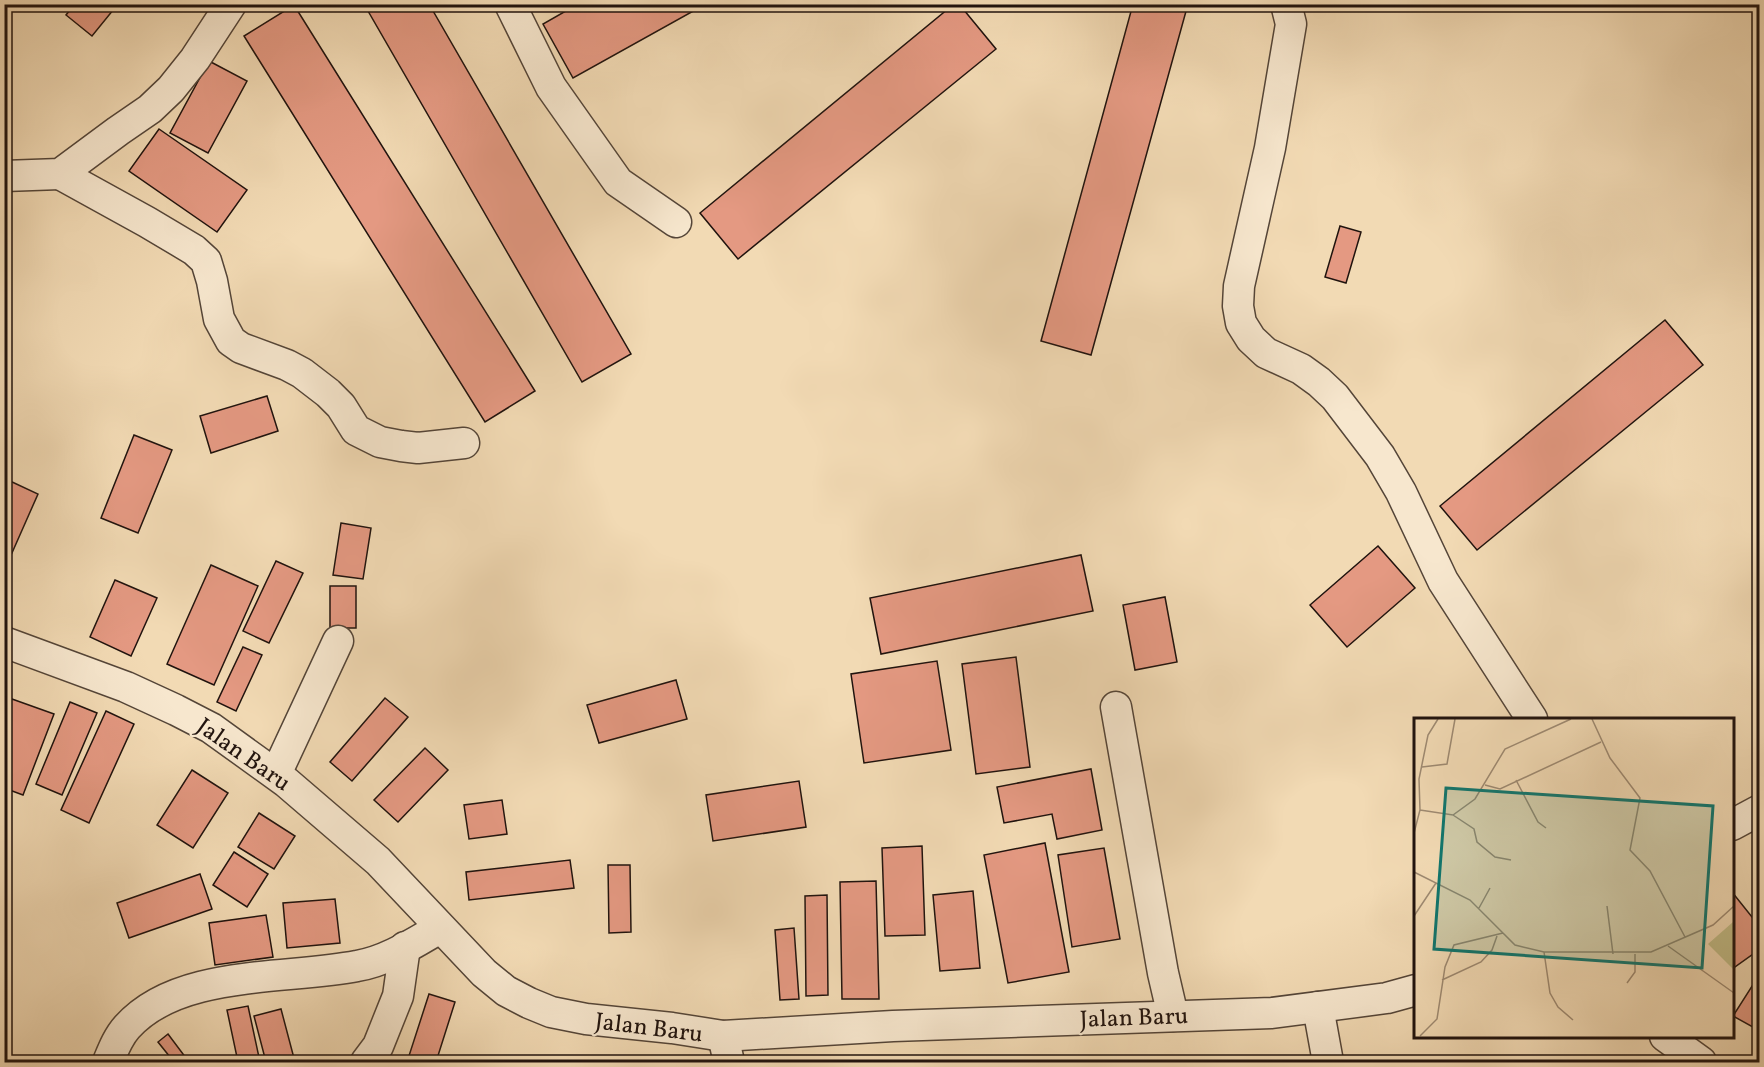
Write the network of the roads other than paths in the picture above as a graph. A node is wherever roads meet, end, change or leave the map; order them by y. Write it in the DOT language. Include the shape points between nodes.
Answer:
graph roads {
  1 [pos="231,4"];
  2 [pos="510,4"];
  3 [pos="1286,4"];
  4 [pos="60,174"];
  5 [pos="4,176"];
  6 [pos="676,222"];
  7 [pos="464,443"];
  8 [pos="338,641"];
  9 [pos="4,642"];
  10 [pos="1116,707"];
  11 [pos="1531,718"];
  12 [pos="276,774"];
  13 [pos="1760,810"];
  14 [pos="1734,824"];
  15 [pos="440,928"];
  16 [pos="405,947"];
  17 [pos="1414,991"];
  18 [pos="1318,1007"];
  19 [pos="1173,1016"];
  20 [pos="1668,1037"];
  21 [pos="726,1049"];
  22 [pos="108,1062"];
  23 [pos="366,1062"];
  24 [pos="1328,1062"];
  25 [pos="1701,1062"];
  1 -- 4 [label="street" via="171,89 150,109"];
  2 -- 6 [label="street" via="551,87 618,182"];
  3 -- 11 [label="street" via="1292,24 1270,148 1239,285 1241,323 1266,353 1319,382 1361,429 1401,492 1443,581"];
  4 -- 5 [label="street"];
  4 -- 7 [label="street" via="194,250 206,261 219,319 231,341 302,373 341,406 356,430 380,442 401,446"];
  8 -- 12 [label="street"];
  9 -- 12 [label="street, Jalan Baru" via="126,687 176,710 211,728"];
  10 -- 19 [label="street"];
  12 -- 15 [label="street, Jalan Baru" via="378,861"];
  13 -- 14 [label="street"];
  15 -- 16 [label="street"];
  15 -- 21 [label="street, Jalan Baru" via="484,973 528,1004 586,1019 672,1028"];
  16 -- 22 [label="street" via="381,960 357,966 199,987 164,998 126,1028"];
  16 -- 23 [label="street" via="398,996 378,1046"];
  17 -- 18 [label="street, Jalan Baru"];
  18 -- 19 [label="street, Jalan Baru" via="1272,1013"];
  18 -- 24 [label="street"];
  19 -- 21 [label="street, Jalan Baru" via="893,1026"];
  20 -- 25 [label="street"];
}
